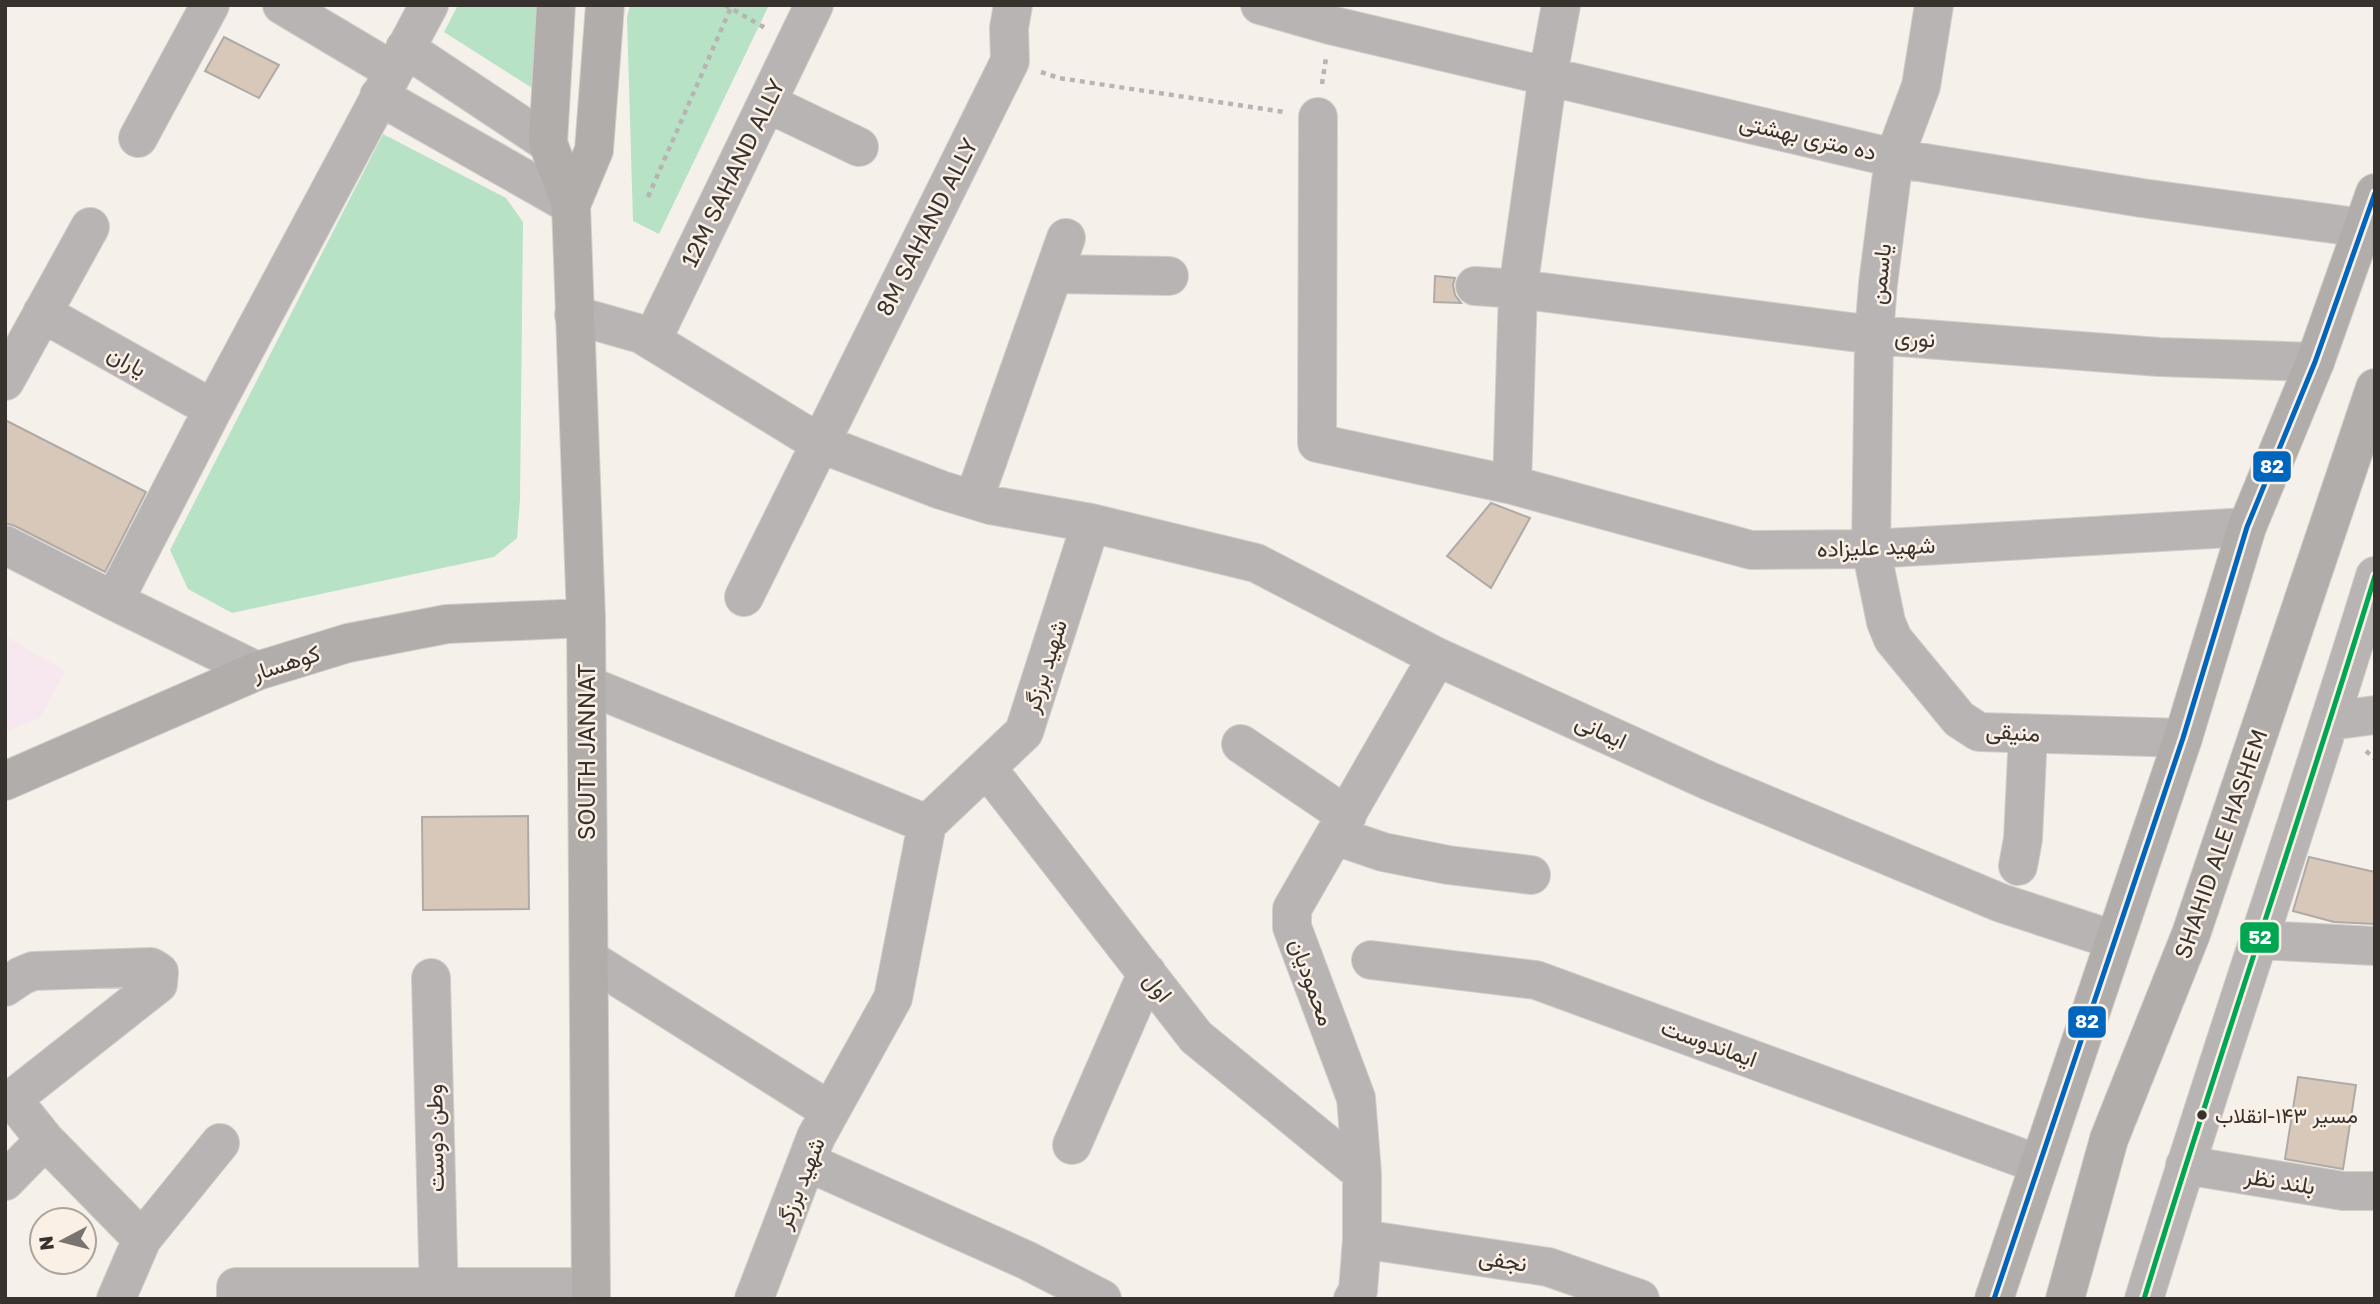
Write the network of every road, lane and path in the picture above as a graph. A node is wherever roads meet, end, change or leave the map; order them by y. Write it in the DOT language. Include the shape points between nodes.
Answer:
graph roads {
  1 [pos="209,5"];
  2 [pos="282,5"];
  3 [pos="429,5"];
  4 [pos="556,5"];
  5 [pos="605,5"];
  6 [pos="814,5"];
  7 [pos="1013,5"];
  8 [pos="1260,5"];
  9 [pos="1561,5"];
  10 [pos="1934,5"];
  11 [pos="729,6"];
  12 [pos="1330,25"];
  13 [pos="794,46"];
  14 [pos="1010,61"];
  15 [pos="392,72"];
  16 [pos="1548,75"];
  17 [pos="766,103"];
  18 [pos="1318,117"];
  19 [pos="138,138"];
  20 [pos="548,143"];
  21 [pos="859,147"];
  22 [pos="1894,158"];
  23 [pos="648,197"];
  24 [pos="571,205"];
  25 [pos="2369,210"];
  26 [pos="90,226"];
  27 [pos="1066,238"];
  28 [pos="1054,274"];
  29 [pos="1169,276"];
  30 [pos="1475,286"];
  31 [pos="1518,289"];
  32 [pos="42,313"];
  33 [pos="574,315"];
  34 [pos="1874,335"];
  35 [pos="652,340"];
  36 [pos="10,361"];
  37 [pos="2315,362"];
  38 [pos="2375,388"];
  39 [pos="213,409"];
  40 [pos="818,443"];
  41 [pos="1512,485"];
  42 [pos="974,499"];
  43 [pos="1091,523"];
  44 [pos="2247,527"];
  45 [pos="5,545"];
  46 [pos="1871,549"];
  47 [pos="2375,576"];
  48 [pos="744,597"];
  49 [pos="114,601"];
  50 [pos="586,618"];
  51 [pos="1437,657"];
  52 [pos="257,671"];
  53 [pos="587,685"];
  54 [pos="2375,715"];
  55 [pos="2330,722"];
  56 [pos="2028,734"];
  57 [pos="2183,738"];
  58 [pos="1241,744"];
  59 [pos="986,768"];
  60 [pos="5,781"];
  61 [pos="927,824"];
  62 [pos="1341,826"];
  63 [pos="2018,866"];
  64 [pos="1531,876"];
  65 [pos="2114,940"];
  66 [pos="2259,940"];
  67 [pos="2375,946"];
  68 [pos="589,959"];
  69 [pos="1371,960"];
  70 [pos="1147,973"];
  71 [pos="431,978"];
  72 [pos="5,988"];
  73 [pos="830,1111"];
  74 [pos="45,1140"];
  75 [pos="220,1143"];
  76 [pos="1072,1145"];
  77 [pos="807,1162"];
  78 [pos="2038,1164"];
  79 [pos="2185,1165"];
  80 [pos="1362,1173"];
  81 [pos="5,1181"];
  82 [pos="2375,1191"];
  83 [pos="1362,1238"];
  84 [pos="142,1239"];
  85 [pos="236,1293"];
  86 [pos="439,1293"];
  87 [pos="591,1293"];
  88 [pos="116,1299"];
  89 [pos="754,1299"];
  90 [pos="1102,1299"];
  91 [pos="1353,1299"];
  92 [pos="1640,1299"];
  93 [pos="1994,1299"];
  94 [pos="2065,1299"];
  95 [pos="2144,1299"];
  1 -- 19 [label="street"];
  2 -- 15 [label="street"];
  3 -- 15 [label="street"];
  4 -- 20 [label="main road, SOUTH JANNAT"];
  5 -- 24 [label="main road, SOUTH JANNAT" via="594,150"];
  6 -- 13 [label="street, 12M SAHAND ALLY"];
  7 -- 14 [label="street, 8M SAHAND ALLY"];
  8 -- 12 [label="street, ده متری بهشتی"];
  9 -- 16 [label="street"];
  10 -- 22 [label="street, یاسمن" via="1921,86"];
  11 -- 13 [label="path"];
  11 -- 23 [label="path"];
  12 -- 16 [label="street, ده متری بهشتی"];
  12 -- 18 [label="path"];
  13 -- 17 [label="street, 12M SAHAND ALLY"];
  14 -- 18 [label="path" via="1059,78"];
  14 -- 40 [label="street, 8M SAHAND ALLY"];
  15 -- 20 [label="street"];
  15 -- 24 [label="street"];
  15 -- 39 [label="street"];
  16 -- 22 [label="street, ده متری بهشتی"];
  16 -- 31 [label="street"];
  17 -- 21 [label="street"];
  17 -- 35 [label="street, 12M SAHAND ALLY"];
  18 -- 41 [label="street, شهید علیزاده" via="1317,443"];
  20 -- 24 [label="main road, SOUTH JANNAT"];
  22 -- 25 [label="street, ده متری بهشتی" via="2142,198"];
  22 -- 34 [label="street, یاسمن"];
  24 -- 33 [label="main road, SOUTH JANNAT"];
  25 -- 37 [label="main road"];
  26 -- 32 [label="street"];
  27 -- 28 [label="street"];
  28 -- 29 [label="street"];
  28 -- 42 [label="street"];
  30 -- 31 [label="street, نوری"];
  31 -- 34 [label="street, نوری"];
  31 -- 41 [label="street"];
  32 -- 36 [label="street"];
  32 -- 39 [label="street, یاران"];
  33 -- 35 [label="street"];
  33 -- 50 [label="main road, SOUTH JANNAT"];
  34 -- 37 [label="street, نوری" via="2159,357"];
  34 -- 46 [label="street, یاسمن"];
  35 -- 40 [label="street"];
  37 -- 44 [label="main road"];
  38 -- 94 [label="main road, SHAHID ALE HASHEM" via="2191,934 2109,1139"];
  39 -- 49 [label="street"];
  40 -- 42 [label="street"];
  40 -- 48 [label="street, 8M SAHAND ALLY"];
  41 -- 46 [label="street, شهید علیزاده" via="1751,550"];
  42 -- 43 [label="street"];
  43 -- 51 [label="street, ایمانی" via="1256,563"];
  43 -- 59 [label="street, شهید برزگر" via="1024,732"];
  44 -- 46 [label="street, شهید علیزاده"];
  44 -- 57 [label="main road"];
  45 -- 49 [label="street"];
  46 -- 56 [label="street, منیقی" via="1886,622 1894,639 1959,719 1979,732"];
  47 -- 55 [label="street"];
  49 -- 52 [label="street"];
  50 -- 52 [label="main road, کوهسار" via="447,624 348,643"];
  50 -- 53 [label="main road, SOUTH JANNAT"];
  51 -- 62 [label="street, محمودیان"];
  51 -- 65 [label="street, ایمانی" via="1709,781 2001,903"];
  52 -- 60 [label="main road, کوهسار"];
  53 -- 61 [label="street"];
  53 -- 68 [label="main road, SOUTH JANNAT"];
  54 -- 55 [label="street"];
  55 -- 66 [label="street"];
  56 -- 57 [label="street, منیقی"];
  56 -- 63 [label="street"];
  57 -- 65 [label="main road"];
  58 -- 62 [label="street"];
  59 -- 61 [label="street, شهید برزگر"];
  59 -- 70 [label="street, اول"];
  61 -- 73 [label="street, شهید برزگر" via="893,998"];
  62 -- 64 [label="street" via="1383,852"];
  62 -- 80 [label="street, محمودیان" via="1292,909 1292,927 1356,1098"];
  65 -- 78 [label="main road"];
  66 -- 67 [label="street"];
  66 -- 79 [label="street"];
  68 -- 73 [label="street"];
  68 -- 87 [label="main road, SOUTH JANNAT"];
  69 -- 78 [label="street, ایماندوست" via="1536,980"];
  70 -- 76 [label="street"];
  70 -- 80 [label="street, اول" via="1196,1037"];
  71 -- 86 [label="street, وطن دوست"];
  72 -- 74 [label="street" via="33,971 152,967 159,972 158,984 21,1092 22,1110"];
  73 -- 77 [label="street, شهید برزگر"];
  74 -- 81 [label="street"];
  74 -- 84 [label="street"];
  75 -- 84 [label="street"];
  77 -- 89 [label="street, شهید برزگر"];
  77 -- 90 [label="street"];
  78 -- 93 [label="main road"];
  79 -- 82 [label="street, بلند نظر" via="2343,1191"];
  79 -- 95 [label="street"];
  80 -- 83 [label="street, محمودیان"];
  83 -- 91 [label="street, محمودیان" via="1358,1291"];
  83 -- 92 [label="street, نجفی" via="1548,1267"];
  84 -- 88 [label="street"];
  85 -- 86 [label="street"];
  86 -- 87 [label="street"];
}
